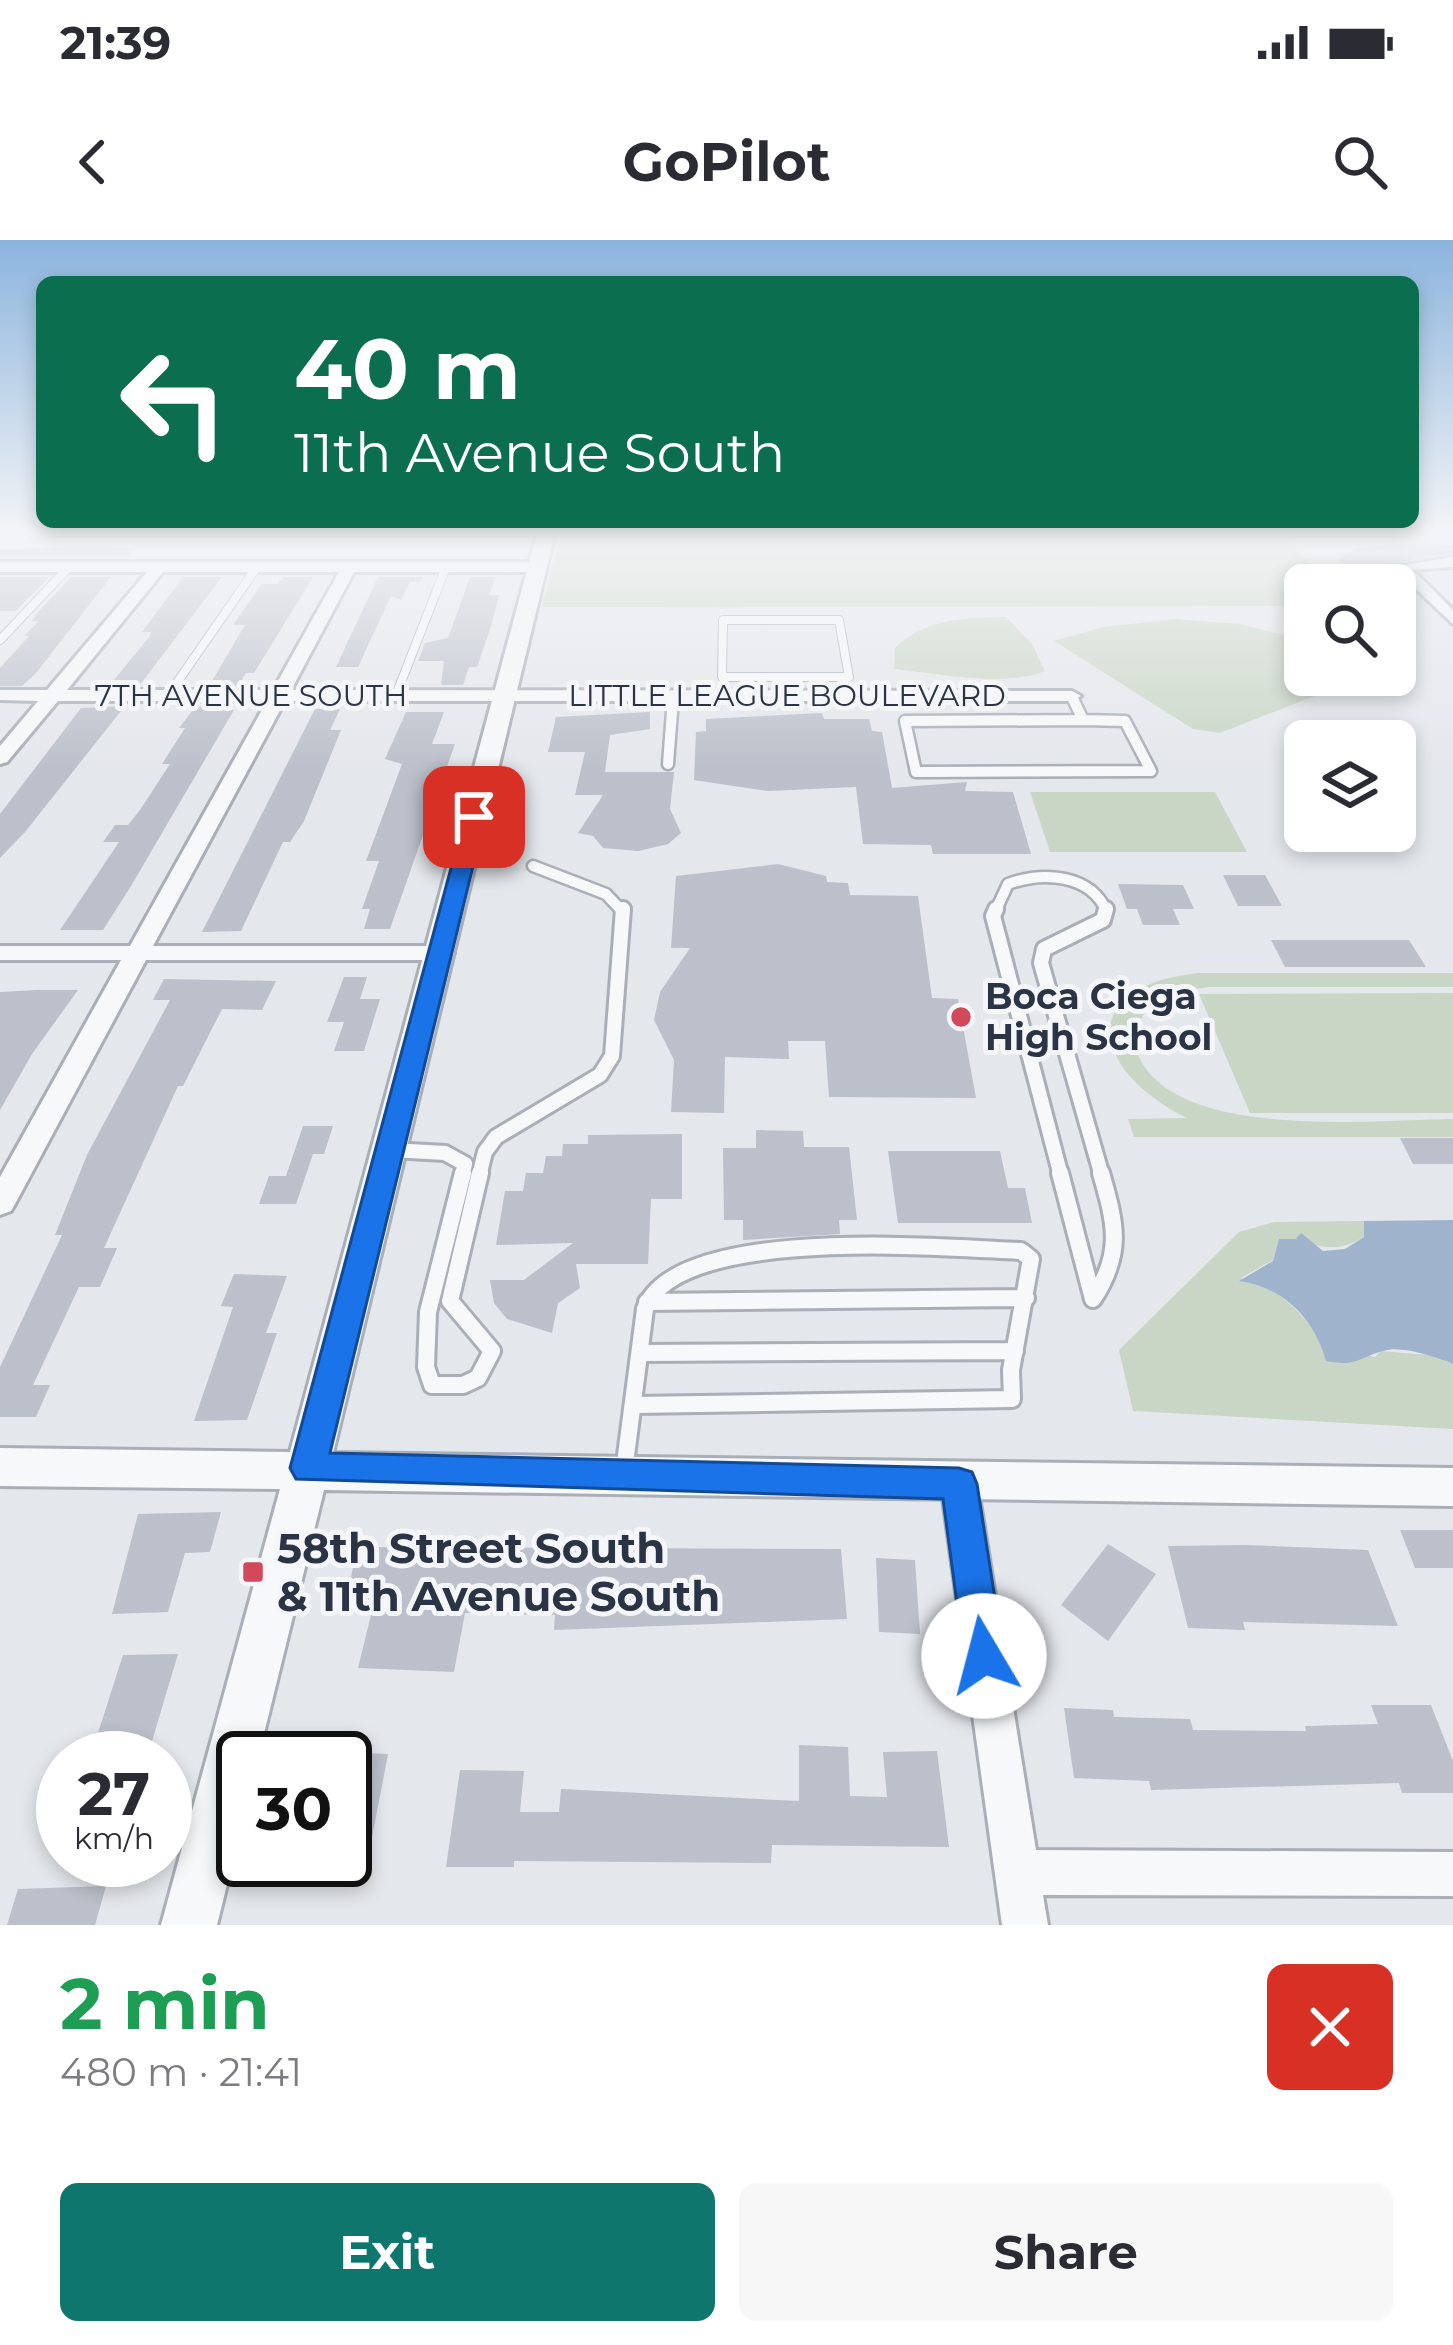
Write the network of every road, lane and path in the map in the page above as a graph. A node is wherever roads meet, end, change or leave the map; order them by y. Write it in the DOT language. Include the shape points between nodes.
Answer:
graph roads {
  1 [pos="27,612"];
  2 [pos="121,612"];
  3 [pos="226,612"];
  4 [pos="325,612"];
  5 [pos="428,612"];
  6 [pos="524,612"];
  7 [pos="0,640"];
  8 [pos="807,686"];
  9 [pos="0,694"];
  10 [pos="52,694"];
  11 [pos="169,694"];
  12 [pos="280,694"];
  13 [pos="396,694"];
  14 [pos="502,695"];
  15 [pos="673,695"];
  16 [pos="1072,696"];
  17 [pos="1083,721"];
  18 [pos="0,758"];
  19 [pos="668,764"];
  20 [pos="533,866"];
  21 [pos="0,953"];
  22 [pos="138,953"];
  23 [pos="442,953"];
  24 [pos="391,1150"];
  25 [pos="0,1204"];
  26 [pos="1026,1298"];
  27 [pos="1093,1298"];
  28 [pos="647,1301"];
  29 [pos="1015,1351"];
  30 [pos="641,1353"];
  31 [pos="635,1405"];
  32 [pos="0,1467"];
  33 [pos="308,1468"];
  34 [pos="623,1476"];
  35 [pos="959,1484"];
  36 [pos="1453,1487"];
  37 [pos="1015,1872"];
  38 [pos="1453,1874"];
  39 [pos="189,1925"];
  40 [pos="1025,1925"];
  1 -- 7 [label="lane"];
  2 -- 10 [label="street"];
  3 -- 11 [label="lane"];
  4 -- 12 [label="street"];
  5 -- 13 [label="lane"];
  6 -- 14 [label="street"];
  8 -- 8 [label="lane" via="849,677 839,620 723,620 722,677"];
  8 -- 15 [label="street, LITTLE LEAGUE BOULEVARD"];
  8 -- 16 [label="street, LITTLE LEAGUE BOULEVARD"];
  9 -- 10 [label="street, 7TH AVENUE SOUTH"];
  10 -- 11 [label="street, 7TH AVENUE SOUTH"];
  10 -- 18 [label="street"];
  11 -- 12 [label="street, 7TH AVENUE SOUTH"];
  12 -- 13 [label="street, 7TH AVENUE SOUTH"];
  12 -- 22 [label="street"];
  13 -- 14 [label="street, 7TH AVENUE SOUTH"];
  14 -- 15 [label="street, LITTLE LEAGUE BOULEVARD"];
  14 -- 23 [label="street"];
  15 -- 19 [label="lane"];
  16 -- 17 [label="lane"];
  17 -- 17 [label="lane" via="1125,721 1151,771 916,772 904,721"];
  20 -- 24 [label="lane" via="606,894 625,916 608,1066 496,1137 485,1153 449,1301 492,1351 488,1370 457,1389 432,1385 422,1372 465,1164 445,1153"];
  21 -- 22 [label="street"];
  22 -- 23 [label="street"];
  22 -- 25 [label="street"];
  23 -- 24 [label="street"];
  24 -- 33 [label="street"];
  26 -- 28 [label="lane"];
  26 -- 28 [label="lane" via="1030,1258 1021,1251 744,1252 682,1269"];
  26 -- 29 [label="lane"];
  27 -- 27 [label="lane" via="1114,1267 1114,1217 1041,964 1044,949 1107,911 1078,882 1024,878 1008,884 994,916"];
  28 -- 30 [label="lane"];
  29 -- 30 [label="lane"];
  29 -- 31 [label="lane" via="1012,1399"];
  30 -- 31 [label="lane"];
  31 -- 34 [label="lane"];
  32 -- 33 [label="street"];
  33 -- 34 [label="street"];
  33 -- 39 [label="street"];
  34 -- 35 [label="street"];
  35 -- 36 [label="street"];
  35 -- 37 [label="street"];
  37 -- 38 [label="street"];
  37 -- 40 [label="street"];
}
